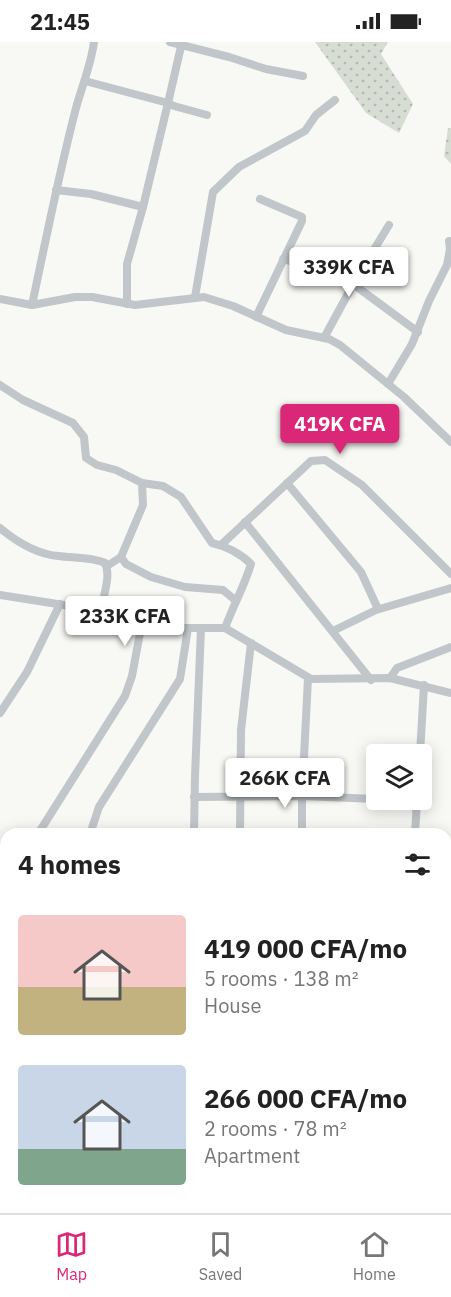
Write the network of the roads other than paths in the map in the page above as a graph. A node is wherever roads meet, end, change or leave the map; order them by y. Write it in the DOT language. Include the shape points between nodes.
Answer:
graph roads {
  1 [pos="94,42"];
  2 [pos="170,42"];
  3 [pos="182,43"];
  4 [pos="303,76"];
  5 [pos="85,81"];
  6 [pos="335,100"];
  7 [pos="168,103"];
  8 [pos="207,115"];
  9 [pos="57,190"];
  10 [pos="260,199"];
  11 [pos="144,207"];
  12 [pos="389,225"];
  13 [pos="449,241"];
  14 [pos="283,259"];
  15 [pos="353,284"];
  16 [pos="195,297"];
  17 [pos="0,299"];
  18 [pos="126,304"];
  19 [pos="32,305"];
  20 [pos="256,317"];
  21 [pos="418,332"];
  22 [pos="324,338"];
  23 [pos="388,384"];
  24 [pos="0,385"];
  25 [pos="451,442"];
  26 [pos="142,483"];
  27 [pos="287,483"];
  28 [pos="245,522"];
  29 [pos="0,528"];
  30 [pos="221,545"];
  31 [pos="122,557"];
  32 [pos="107,566"];
  33 [pos="451,574"];
  34 [pos="451,588"];
  35 [pos="0,594"];
  36 [pos="235,600"];
  37 [pos="60,604"];
  38 [pos="378,609"];
  39 [pos="102,611"];
  40 [pos="137,628"];
  41 [pos="188,628"];
  42 [pos="201,628"];
  43 [pos="225,628"];
  44 [pos="333,631"];
  45 [pos="251,644"];
  46 [pos="451,647"];
  47 [pos="308,678"];
  48 [pos="390,678"];
  49 [pos="371,680"];
  50 [pos="424,685"];
  51 [pos="451,693"];
  52 [pos="0,713"];
  53 [pos="421,744"];
  54 [pos="240,796"];
  55 [pos="302,796"];
  56 [pos="194,797"];
  57 [pos="366,799"];
  58 [pos="416,810"];
  59 [pos="42,828"];
  60 [pos="92,828"];
  61 [pos="194,828"];
  62 [pos="240,828"];
  63 [pos="302,828"];
  64 [pos="415,828"];
  1 -- 5 [label="street"];
  2 -- 3 [label="street"];
  3 -- 4 [label="street"];
  3 -- 7 [label="street"];
  5 -- 7 [label="street"];
  5 -- 9 [label="street"];
  6 -- 16 [label="street" via="316,115 305,131 239,167 213,192"];
  7 -- 8 [label="street"];
  7 -- 11 [label="street"];
  9 -- 11 [label="street"];
  9 -- 19 [label="street"];
  10 -- 14 [label="street" via="302,217"];
  11 -- 18 [label="street" via="127,264"];
  12 -- 15 [label="street"];
  13 -- 21 [label="street" via="447,265"];
  14 -- 15 [label="street"];
  14 -- 20 [label="street"];
  15 -- 21 [label="street"];
  15 -- 22 [label="street"];
  16 -- 18 [label="street"];
  16 -- 20 [label="street" via="218,300"];
  17 -- 19 [label="street"];
  18 -- 19 [label="street" via="75,297"];
  20 -- 22 [label="street" via="286,330"];
  21 -- 23 [label="street"];
  22 -- 23 [label="street" via="340,345"];
  23 -- 25 [label="street"];
  24 -- 26 [label="street" via="73,423 84,437 86,458"];
  26 -- 30 [label="street" via="163,486 181,497 212,543"];
  26 -- 31 [label="street" via="143,505"];
  27 -- 28 [label="street"];
  27 -- 33 [label="street" via="311,461 325,460 362,485"];
  27 -- 38 [label="street" via="361,572"];
  28 -- 30 [label="street"];
  28 -- 44 [label="street"];
  29 -- 32 [label="street" via="32,549 54,556 102,561"];
  30 -- 36 [label="street" via="251,564 244,588"];
  31 -- 32 [label="street"];
  31 -- 36 [label="street" via="126,564 151,577 185,587 224,590"];
  32 -- 39 [label="street"];
  34 -- 38 [label="street"];
  35 -- 37 [label="street"];
  36 -- 43 [label="street"];
  37 -- 39 [label="street"];
  37 -- 52 [label="street" via="27,672"];
  38 -- 44 [label="street"];
  39 -- 40 [label="street"];
  40 -- 41 [label="street"];
  40 -- 59 [label="street" via="140,639 125,696"];
  41 -- 42 [label="street"];
  41 -- 60 [label="street" via="180,679 99,807"];
  42 -- 43 [label="street"];
  42 -- 56 [label="street"];
  43 -- 45 [label="street"];
  44 -- 49 [label="street"];
  45 -- 47 [label="street"];
  45 -- 54 [label="street" via="241,730"];
  46 -- 48 [label="street" via="397,668"];
  47 -- 49 [label="street"];
  47 -- 55 [label="street"];
  48 -- 49 [label="street"];
  48 -- 50 [label="street"];
  50 -- 51 [label="street"];
  50 -- 53 [label="street"];
  54 -- 55 [label="street"];
  54 -- 56 [label="street"];
  54 -- 62 [label="street"];
  55 -- 57 [label="street"];
  55 -- 63 [label="street"];
  56 -- 61 [label="street"];
  58 -- 64 [label="street"];
}
